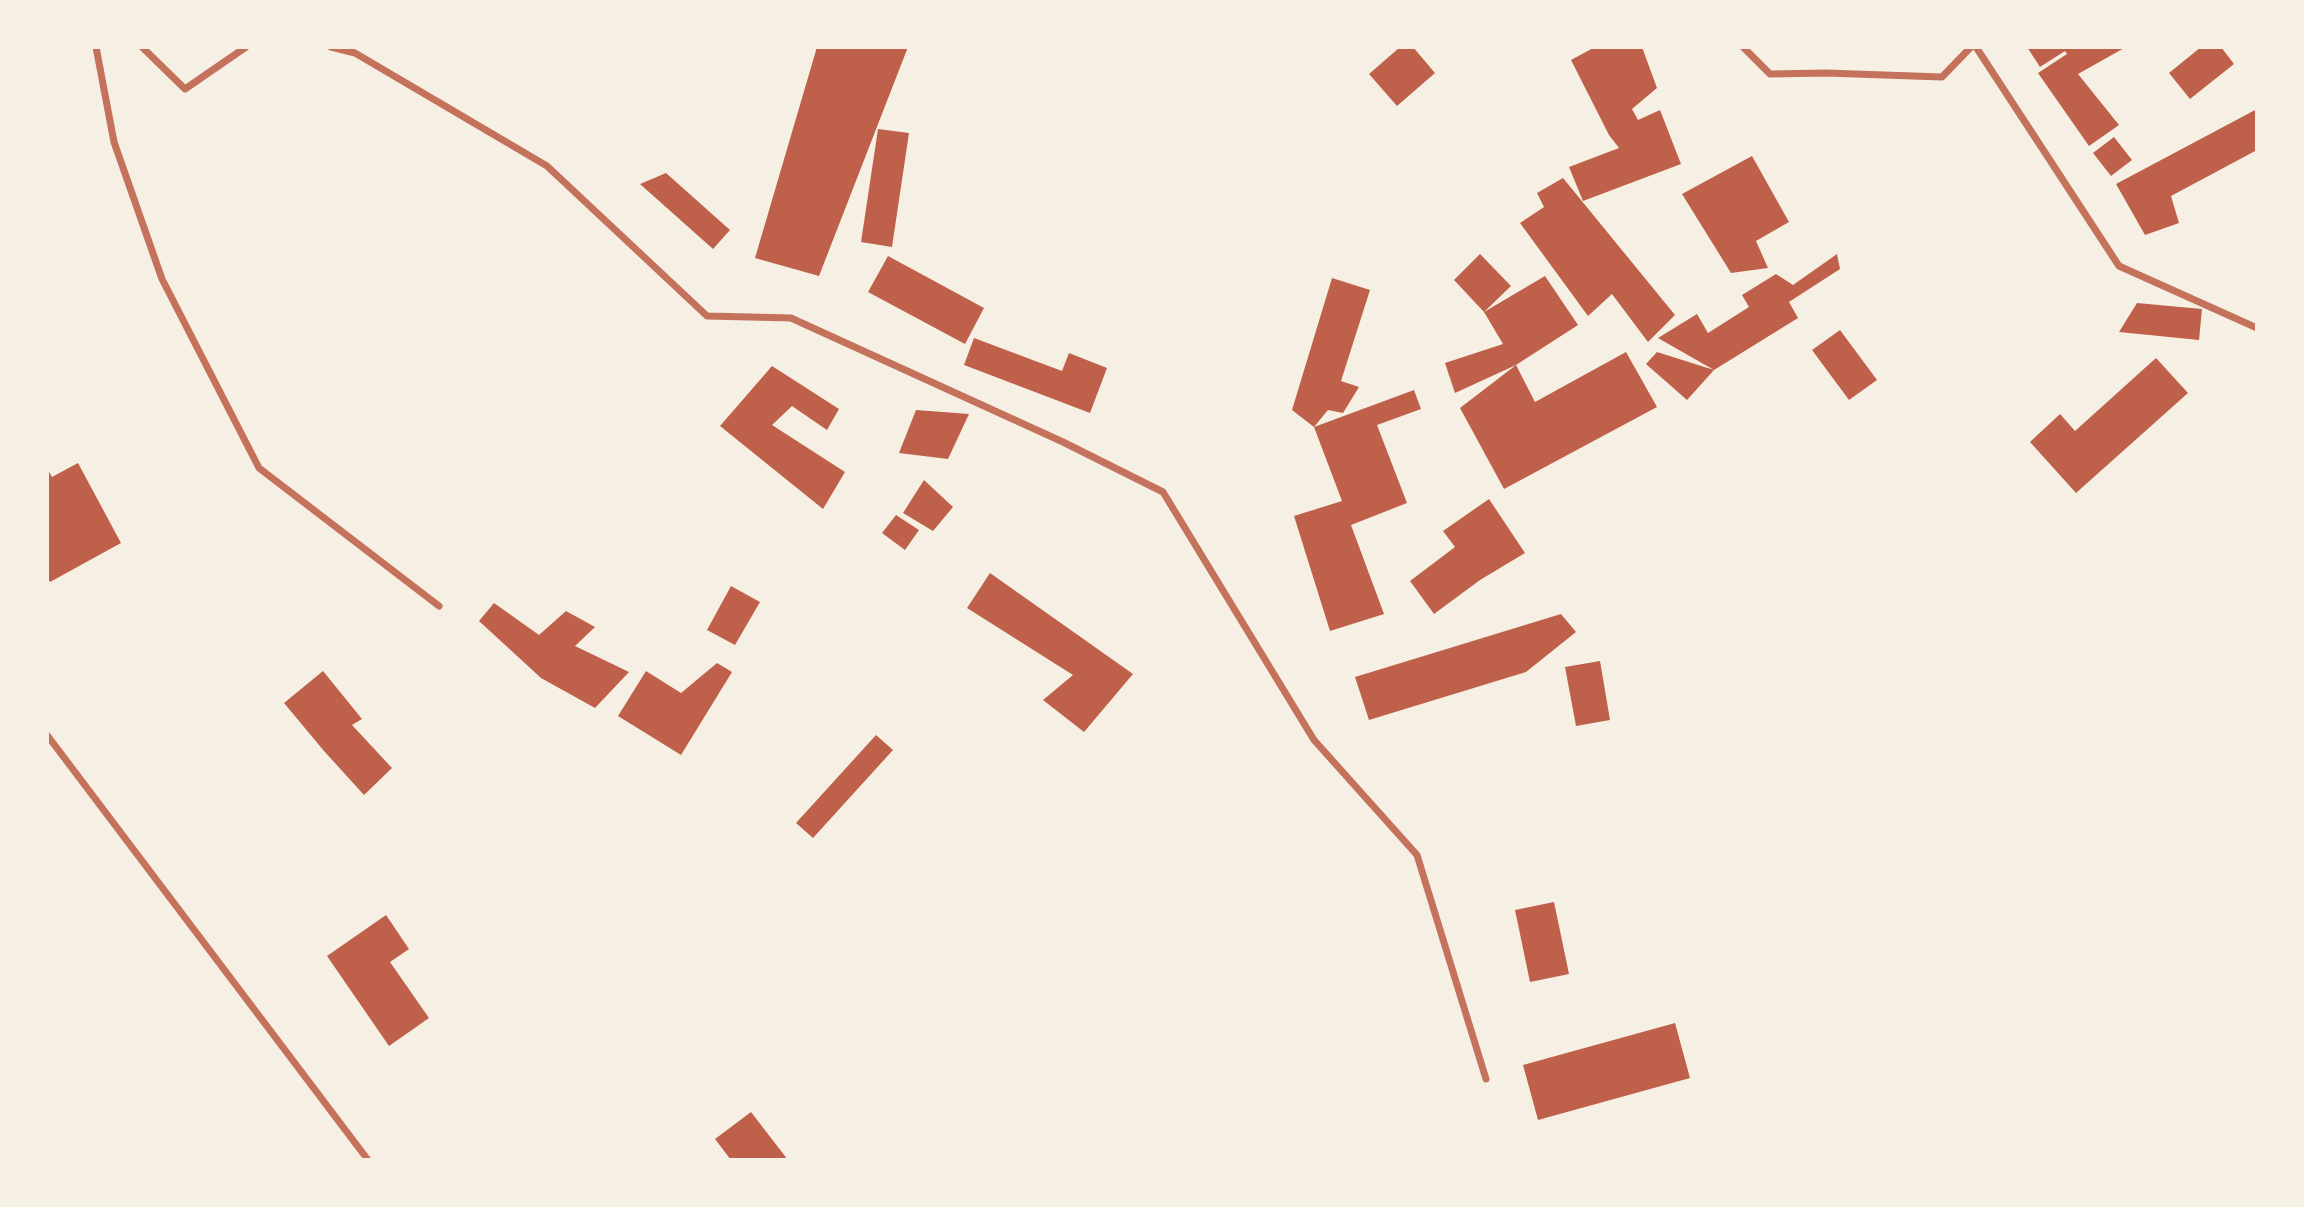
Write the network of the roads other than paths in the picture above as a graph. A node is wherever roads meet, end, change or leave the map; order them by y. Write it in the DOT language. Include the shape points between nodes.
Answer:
graph roads {
  1 [pos="96,47"];
  2 [pos="142,47"];
  3 [pos="246,47"];
  4 [pos="331,47"];
  5 [pos="1743,47"];
  6 [pos="1973,47"];
  7 [pos="2257,328"];
  8 [pos="439,606"];
  9 [pos="47,735"];
  10 [pos="1486,1079"];
  11 [pos="368,1160"];
  1 -- 8 [label="street" via="114,142 162,279 259,468"];
  2 -- 3 [label="street" via="185,89"];
  4 -- 10 [label="street" via="355,53 547,166 707,316 791,318 1163,492 1314,740 1417,855"];
  5 -- 6 [label="street" via="1770,74 1942,77"];
  6 -- 7 [label="street" via="2119,266"];
  9 -- 11 [label="street"];
}
